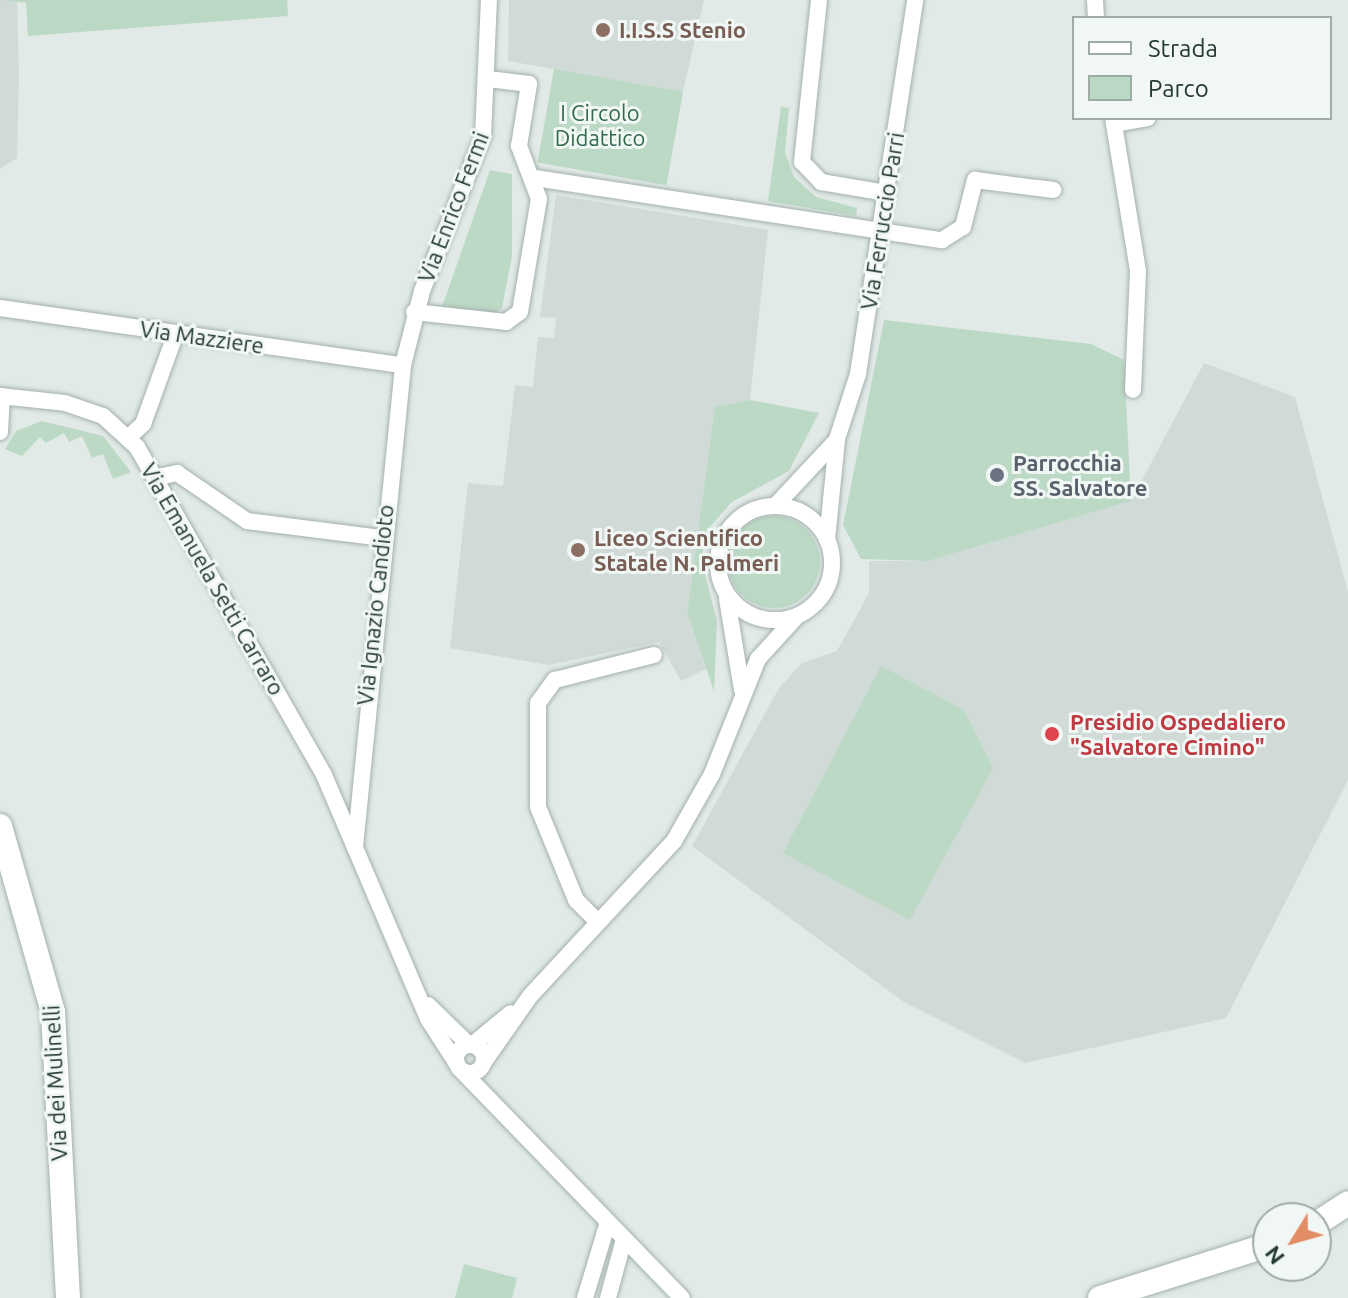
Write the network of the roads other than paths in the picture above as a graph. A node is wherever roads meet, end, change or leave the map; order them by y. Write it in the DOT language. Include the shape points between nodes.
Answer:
graph roads {
  1 [pos="489,0"];
  2 [pos="819,0"];
  3 [pos="915,0"];
  4 [pos="488,79"];
  5 [pos="1113,121"];
  6 [pos="535,178"];
  7 [pos="1053,190"];
  8 [pos="887,193"];
  9 [pos="883,230"];
  10 [pos="0,308"];
  11 [pos="414,312"];
  12 [pos="176,333"];
  13 [pos="403,365"];
  14 [pos="1133,390"];
  15 [pos="1,396"];
  16 [pos="0,432"];
  17 [pos="128,438"];
  18 [pos="837,439"];
  19 [pos="155,478"];
  20 [pos="775,506"];
  21 [pos="381,538"];
  22 [pos="827,540"];
  23 [pos="726,592"];
  24 [pos="797,616"];
  25 [pos="654,655"];
  26 [pos="743,695"];
  27 [pos="359,768"];
  28 [pos="324,775"];
  29 [pos="0,826"];
  30 [pos="355,847"];
  31 [pos="598,922"];
  32 [pos="530,996"];
  33 [pos="421,999"];
  34 [pos="471,1045"];
  35 [pos="484,1063"];
  36 [pos="458,1066"];
  37 [pos="520,1130"];
  38 [pos="608,1222"];
  39 [pos="624,1239"];
  40 [pos="1252,1250"];
  41 [pos="68,1298"];
  42 [pos="585,1298"];
  43 [pos="608,1298"];
  44 [pos="682,1298"];
  45 [pos="1100,1298"];
  1 -- 4 [label="street, Via Enrico Fermi"];
  2 -- 8 [label="street" via="802,162 821,182"];
  3 -- 8 [label="street, Via Ferruccio Parri"];
  4 -- 6 [label="street" via="529,84 519,146"];
  4 -- 11 [label="street, Via Enrico Fermi" via="483,136"];
  5 -- 14 [label="street" via="1138,271"];
  6 -- 9 [label="street"];
  6 -- 11 [label="street" via="539,199 517,317 501,322"];
  7 -- 9 [label="street" via="975,180 963,227 949,239"];
  8 -- 9 [label="street, Via Ferruccio Parri"];
  9 -- 18 [label="street, Via Ferruccio Parri" via="858,374"];
  10 -- 12 [label="street, Via Mazziere"];
  11 -- 13 [label="street, Via Enrico Fermi"];
  12 -- 13 [label="street, Via Mazziere"];
  12 -- 17 [label="street" via="143,424"];
  13 -- 21 [label="street, Via Ignazio Candioto"];
  15 -- 16 [label="street"];
  15 -- 17 [label="street, Via Emanuela Setti Carraro" via="65,403 103,416"];
  17 -- 19 [label="street, Via Emanuela Setti Carraro"];
  18 -- 20 [label="street"];
  18 -- 22 [label="street"];
  19 -- 21 [label="street" via="177,473 247,521"];
  19 -- 28 [label="street, Via Emanuela Setti Carraro"];
  20 -- 22 [label="street" via="806,515"];
  20 -- 23 [label="street" via="730,527 717,559"];
  21 -- 27 [label="street, Via Ignazio Candioto"];
  22 -- 24 [label="street" via="828,583"];
  23 -- 24 [label="street" via="765,620"];
  23 -- 26 [label="street"];
  24 -- 26 [label="street" via="758,659"];
  25 -- 31 [label="street" via="555,680 538,703 538,807 576,900"];
  26 -- 31 [label="street" via="712,774 674,841"];
  27 -- 28 [label="street" via="342,786"];
  27 -- 30 [label="street, Via Ignazio Candioto"];
  28 -- 30 [label="street, Via Emanuela Setti Carraro"];
  29 -- 41 [label="street, Via dei Mulinelli" via="53,1012"];
  30 -- 33 [label="street, Via Emanuela Setti Carraro"];
  31 -- 32 [label="street"];
  32 -- 34 [label="street"];
  32 -- 35 [label="street"];
  33 -- 34 [label="street"];
  33 -- 36 [label="street, Via Emanuela Setti Carraro"];
  34 -- 35 [label="street"];
  34 -- 36 [label="street" via="458,1051"];
  35 -- 36 [label="street" via="473,1073"];
  35 -- 37 [label="street"];
  36 -- 37 [label="street, Via Emanuela Setti Carraro"];
  37 -- 38 [label="street"];
  38 -- 39 [label="street"];
  38 -- 42 [label="street"];
  39 -- 43 [label="street"];
  39 -- 44 [label="street"];
  40 -- 45 [label="street"];
}
